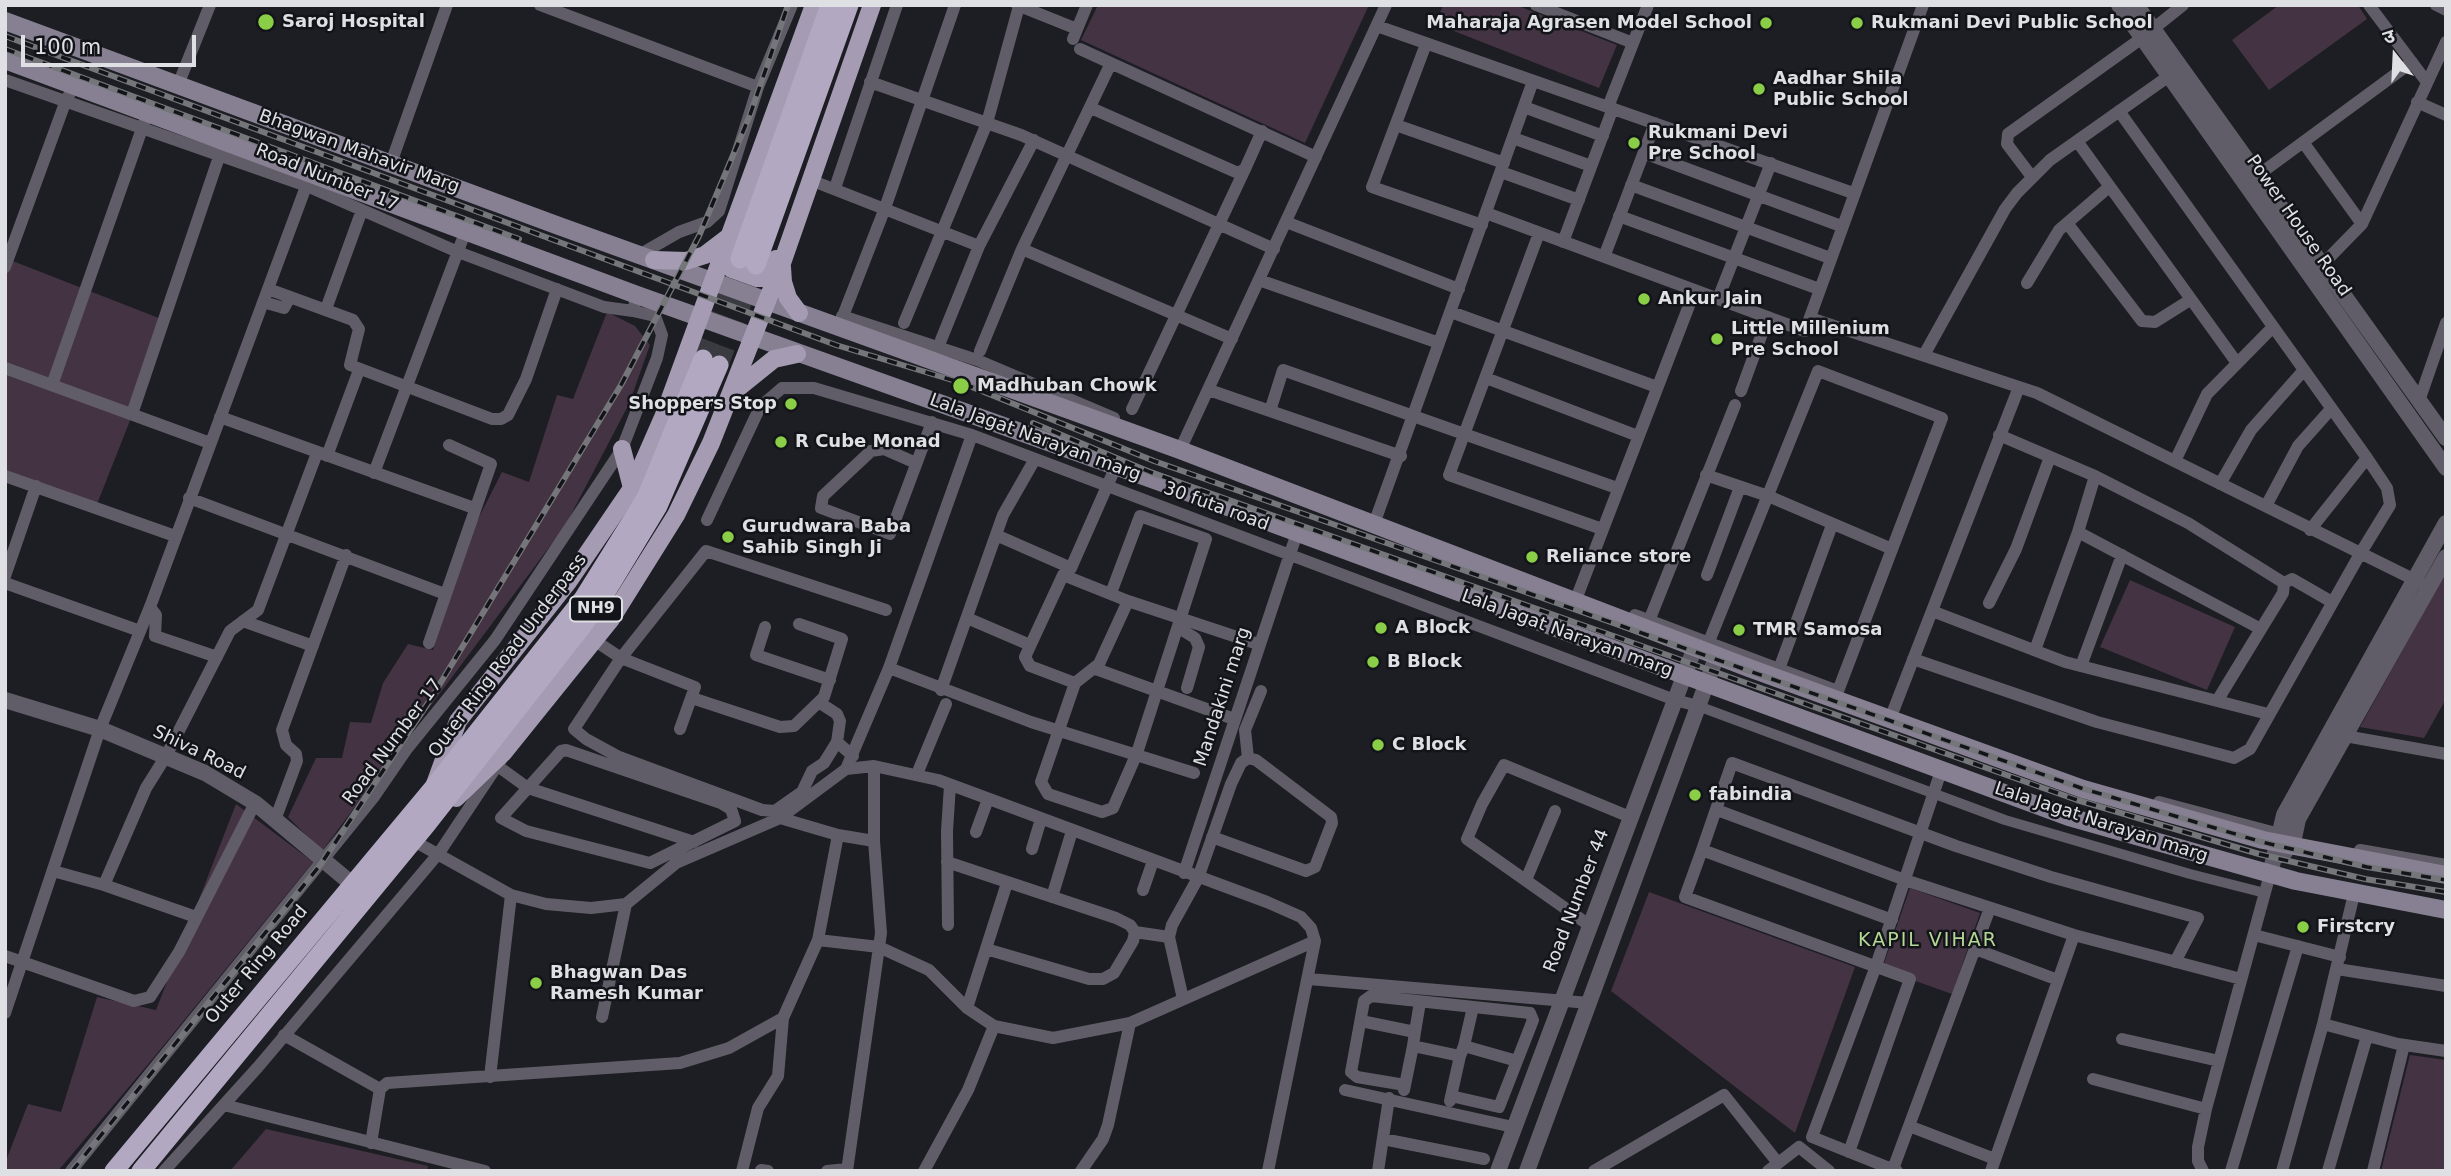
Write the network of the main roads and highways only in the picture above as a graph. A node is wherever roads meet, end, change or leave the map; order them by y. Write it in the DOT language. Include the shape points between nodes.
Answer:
graph roads {
  1 [pos="814,5"];
  2 [pos="830,5"];
  3 [pos="849,5"];
  4 [pos="872,5"];
  5 [pos="5,21"];
  6 [pos="5,60"];
  7 [pos="845,83"];
  8 [pos="730,236"];
  9 [pos="647,258"];
  10 [pos="782,263"];
  11 [pos="713,281"];
  12 [pos="766,301"];
  13 [pos="799,313"];
  14 [pos="699,317"];
  15 [pos="753,337"];
  16 [pos="797,354"];
  17 [pos="731,394"];
  18 [pos="622,449"];
  19 [pos="632,488"];
  20 [pos="434,787"];
  21 [pos="427,824"];
  22 [pos="2446,875"];
  23 [pos="2446,911"];
  24 [pos="114,1171"];
  25 [pos="141,1171"];
  1 -- 8 [label="main road"];
  2 -- 3 [label="highway" via="748,262"];
  4 -- 7 [label="main road"];
  5 -- 9 [label="main road, Bhagwan Mahavir Marg"];
  6 -- 14 [label="main road, Bhagwan Mahavir Marg" via="74,85 144,121 466,230 635,303"];
  7 -- 8 [label="main road" via="830,110 784,242 765,278 732,269"];
  7 -- 10 [label="main road"];
  8 -- 9 [label="main road" via="686,261"];
  8 -- 11 [label="main road"];
  9 -- 11 [label="main road, Bhagwan Mahavir Marg"];
  10 -- 12 [label="main road"];
  10 -- 13 [label="main road" via="788,298"];
  11 -- 12 [label="main road, Lala Jagat Narayan marg"];
  11 -- 14 [label="main road"];
  12 -- 13 [label="main road, Lala Jagat Narayan marg"];
  12 -- 15 [label="main road"];
  13 -- 22 [label="main road, Lala Jagat Narayan marg" via="841,321 2083,789"];
  14 -- 15 [label="main road, Lala Jagat Narayan marg"];
  14 -- 19 [label="main road"];
  15 -- 16 [label="main road, Lala Jagat Narayan marg"];
  15 -- 17 [label="main road"];
  16 -- 17 [label="main road" via="774,359"];
  16 -- 23 [label="main road, Lala Jagat Narayan marg" via="1115,466 2069,817 2270,874"];
  17 -- 21 [label="main road" via="676,515 594,640 501,760"];
  18 -- 19 [label="main road"];
  19 -- 20 [label="main road" via="568,582 458,721"];
  20 -- 21 [label="highway, Outer Ring Road Underpass / NH9" via="583,599 646,498 711,362 658,506 595,610"];
  20 -- 24 [label="highway, Outer Ring Road"];
  21 -- 25 [label="highway, NH9"];
}
